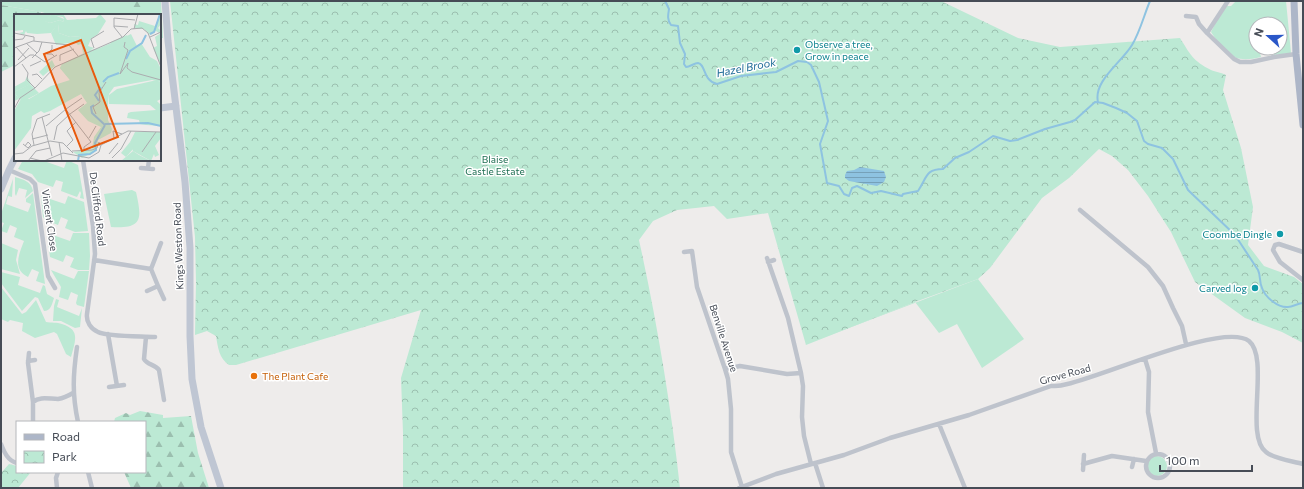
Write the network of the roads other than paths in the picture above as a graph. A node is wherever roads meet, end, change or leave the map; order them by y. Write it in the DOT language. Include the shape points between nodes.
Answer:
graph roads {
  1 [pos="165,1"];
  2 [pos="1228,1"];
  3 [pos="1294,1"];
  4 [pos="1186,16"];
  5 [pos="1207,33"];
  6 [pos="1296,54"];
  7 [pos="176,106"];
  8 [pos="161,108"];
  9 [pos="1303,125"];
  10 [pos="14,160"];
  11 [pos="83,161"];
  12 [pos="149,161"];
  13 [pos="141,168"];
  14 [pos="9,170"];
  15 [pos="1,190"];
  16 [pos="1080,210"];
  17 [pos="161,243"];
  18 [pos="684,252"];
  19 [pos="1303,252"];
  20 [pos="94,260"];
  21 [pos="774,260"];
  22 [pos="151,269"];
  23 [pos="1303,280"];
  24 [pos="158,286"];
  25 [pos="55,288"];
  26 [pos="147,291"];
  27 [pos="164,299"];
  28 [pos="108,334"];
  29 [pos="146,337"];
  30 [pos="155,337"];
  31 [pos="1186,344"];
  32 [pos="77,347"];
  33 [pos="29,353"];
  34 [pos="1144,359"];
  35 [pos="28,360"];
  36 [pos="35,360"];
  37 [pos="725,369"];
  38 [pos="801,373"];
  39 [pos="160,376"];
  40 [pos="166,376"];
  41 [pos="124,385"];
  42 [pos="116,386"];
  43 [pos="110,387"];
  44 [pos="73,394"];
  45 [pos="164,400"];
  46 [pos="33,402"];
  47 [pos="33,421"];
  48 [pos="78,421"];
  49 [pos="939,424"];
  50 [pos="1,444"];
  51 [pos="1156,454"];
  52 [pos="1084,455"];
  53 [pos="1134,458"];
  54 [pos="1146,461"];
  55 [pos="16,463"];
  56 [pos="813,464"];
  57 [pos="1083,464"];
  58 [pos="1303,464"];
  59 [pos="1132,466"];
  60 [pos="1083,470"];
  61 [pos="58,473"];
  62 [pos="88,473"];
  63 [pos="744,487"];
  64 [pos="57,488"];
  65 [pos="92,488"];
  66 [pos="221,488"];
  67 [pos="823,488"];
  68 [pos="965,488"];
  1 -- 7 [label="main road, Kings Weston Road"];
  2 -- 5 [label="street"];
  3 -- 6 [label="main road"];
  4 -- 5 [label="street" via="1196,17"];
  5 -- 6 [label="street" via="1228,55 1240,62"];
  6 -- 9 [label="main road"];
  7 -- 8 [label="main road"];
  7 -- 66 [label="main road, Kings Weston Road" via="190,248 192,378 201,427"];
  10 -- 14 [label="main road"];
  11 -- 20 [label="street, De Clifford Road" via="93,226"];
  12 -- 13 [label="street" via="150,168"];
  14 -- 15 [label="main road"];
  14 -- 25 [label="street, Vincent Close" via="30,179 35,184 48,276"];
  16 -- 31 [label="street" via="1148,267 1163,286 1182,326"];
  17 -- 22 [label="street"];
  18 -- 37 [label="street, Benville Avenue" via="692,251 697,287"];
  19 -- 23 [label="street" via="1279,244 1273,250 1280,262"];
  20 -- 22 [label="street, De Clifford Road"];
  20 -- 28 [label="street, De Clifford Road" via="87,317 94,329 102,334"];
  21 -- 38 [label="street" via="767,260 788,318"];
  22 -- 24 [label="street"];
  24 -- 26 [label="street"];
  24 -- 27 [label="street"];
  28 -- 29 [label="street, De Clifford Road"];
  28 -- 42 [label="street"];
  29 -- 30 [label="street, De Clifford Road"];
  29 -- 39 [label="street" via="144,359 158,368"];
  31 -- 34 [label="street, Grove Road"];
  31 -- 58 [label="street, Grove Road" via="1235,337 1250,342 1257,364 1256,422 1260,445 1270,455"];
  32 -- 44 [label="street"];
  33 -- 35 [label="street"];
  34 -- 49 [label="street, Grove Road" via="1063,385 1051,386"];
  34 -- 51 [label="street" via="1149,372 1148,412"];
  35 -- 36 [label="street"];
  35 -- 46 [label="street"];
  37 -- 38 [label="street" via="740,366 776,373"];
  37 -- 63 [label="street, Benville Avenue" via="730,397 732,452"];
  38 -- 56 [label="street" via="804,436"];
  39 -- 40 [label="street"];
  39 -- 45 [label="street"];
  41 -- 42 [label="street"];
  42 -- 43 [label="street"];
  44 -- 46 [label="street" via="64,398 40,398"];
  44 -- 48 [label="street"];
  46 -- 47 [label="street"];
  49 -- 56 [label="street, Grove Road"];
  49 -- 68 [label="street"];
  50 -- 55 [label="street" via="10,460"];
  51 -- 54 [label="street"];
  51 -- 54 [label="street" via="1164,456 1169,462 1169,471 1163,477 1155,478 1148,473"];
  52 -- 57 [label="street"];
  53 -- 54 [label="street"];
  53 -- 57 [label="street" via="1112,456"];
  53 -- 59 [label="street"];
  56 -- 63 [label="street, Grove Road" via="770,476"];
  56 -- 67 [label="street"];
  57 -- 60 [label="street"];
  61 -- 64 [label="street"];
  62 -- 65 [label="street"];
}
